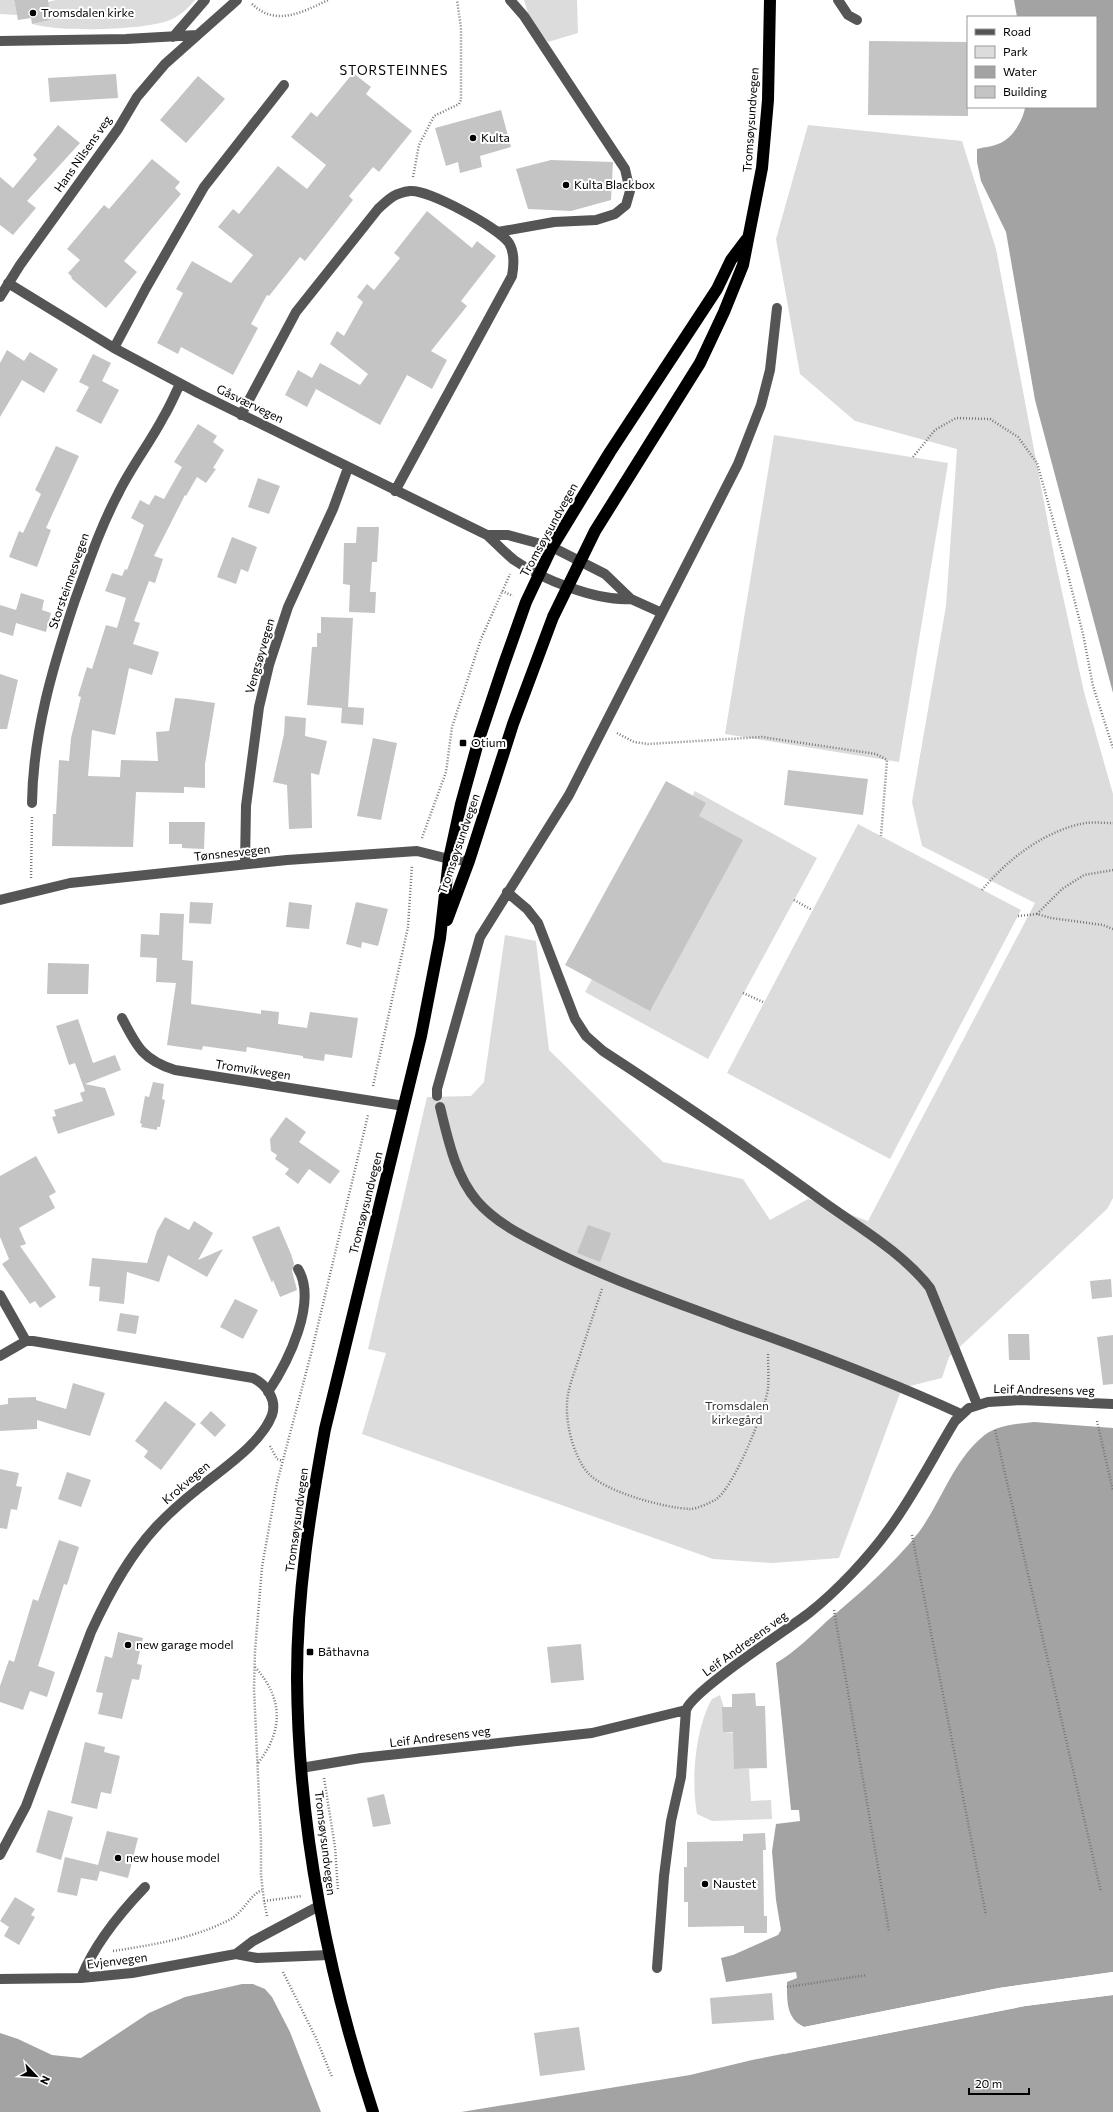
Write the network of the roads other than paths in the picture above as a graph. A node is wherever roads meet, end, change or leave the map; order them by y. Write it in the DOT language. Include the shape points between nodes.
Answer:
graph roads {
  1 [pos="204,0"];
  2 [pos="237,0"];
  3 [pos="510,0"];
  4 [pos="770,0"];
  5 [pos="838,0"];
  6 [pos="857,20"];
  7 [pos="197,35"];
  8 [pos="173,37"];
  9 [pos="0,42"];
  10 [pos="284,84"];
  11 [pos="498,232"];
  12 [pos="746,240"];
  13 [pos="8,283"];
  14 [pos="0,296"];
  15 [pos="777,308"];
  16 [pos="114,348"];
  17 [pos="180,384"];
  18 [pos="241,415"];
  19 [pos="348,468"];
  20 [pos="395,491"];
  21 [pos="487,535"];
  22 [pos="552,547"];
  23 [pos="580,561"];
  24 [pos="539,573"];
  25 [pos="567,586"];
  26 [pos="631,599"];
  27 [pos="662,613"];
  28 [pos="32,803"];
  29 [pos="449,859"];
  30 [pos="468,860"];
  31 [pos="245,864"];
  32 [pos="507,892"];
  33 [pos="0,900"];
  34 [pos="440,938"];
  35 [pos="122,1018"];
  36 [pos="437,1093"];
  37 [pos="404,1106"];
  38 [pos="440,1107"];
  39 [pos="298,1269"];
  40 [pos="0,1295"];
  41 [pos="26,1341"];
  42 [pos="0,1356"];
  43 [pos="268,1392"];
  44 [pos="977,1404"];
  45 [pos="1113,1404"];
  46 [pos="961,1414"];
  47 [pos="686,1710"];
  48 [pos="301,1768"];
  49 [pos="0,1855"];
  50 [pos="145,1887"];
  51 [pos="319,1906"];
  52 [pos="236,1954"];
  53 [pos="329,1955"];
  54 [pos="657,1968"];
  55 [pos="81,1978"];
  56 [pos="0,1979"];
  57 [pos="373,2112"];
  1 -- 8 [label="street"];
  2 -- 7 [label="street, Hans Nilsens veg"];
  3 -- 11 [label="street" via="524,16 626,169 630,191 626,204 615,214 596,220 554,222"];
  4 -- 12 [label="highway, Tromsøysundvegen" via="768,100 762,168"];
  5 -- 6 [label="street" via="848,15"];
  7 -- 8 [label="street"];
  7 -- 13 [label="street, Hans Nilsens veg" via="166,64 137,97 118,130"];
  8 -- 9 [label="street"];
  10 -- 16 [label="street" via="204,187"];
  11 -- 18 [label="street" via="462,210 429,195 411,191 394,194 378,209 296,312"];
  11 -- 20 [label="street" via="509,244 515,261 512,276"];
  12 -- 22 [label="highway, Tromsøysundvegen"];
  12 -- 23 [label="highway, Tromsøysundvegen" via="743,265 700,363 595,531"];
  13 -- 14 [label="street, Hans Nilsens veg"];
  13 -- 16 [label="street, Gåsværvegen"];
  15 -- 27 [label="street" via="770,370 749,437 738,464"];
  16 -- 17 [label="street, Gåsværvegen"];
  17 -- 18 [label="street, Gåsværvegen"];
  17 -- 28 [label="street, Storsteinnesvegen" via="164,416 137,458 101,529 65,630 46,698 33,769"];
  18 -- 19 [label="street, Gåsværvegen"];
  19 -- 20 [label="street, Gåsværvegen"];
  19 -- 31 [label="street, Vengsøyvegen" via="333,509 288,607 269,665 259,707 246,806"];
  20 -- 21 [label="street, Gåsværvegen"];
  21 -- 22 [label="street, Gåsværvegen" via="508,535"];
  21 -- 24 [label="street, Gåsværvegen" via="516,561"];
  22 -- 23 [label="street, Gåsværvegen"];
  22 -- 24 [label="highway, Tromsøysundvegen"];
  23 -- 25 [label="highway, Tromsøysundvegen"];
  23 -- 26 [label="street, Gåsværvegen" via="611,578"];
  24 -- 25 [label="street, Gåsværvegen"];
  24 -- 29 [label="highway, Tromsøysundvegen" via="478,739"];
  25 -- 26 [label="street, Gåsværvegen" via="615,600"];
  25 -- 30 [label="highway, Tromsøysundvegen" via="513,724"];
  26 -- 27 [label="street"];
  27 -- 32 [label="street" via="606,727 569,795"];
  29 -- 30 [label="street, Tønsnesvegen"];
  29 -- 31 [label="street, Tønsnesvegen" via="417,852 357,854"];
  29 -- 34 [label="highway, Tromsøysundvegen"];
  30 -- 34 [label="highway, Tromsøysundvegen"];
  31 -- 33 [label="street, Tønsnesvegen" via="70,883"];
  32 -- 36 [label="street" via="480,937"];
  32 -- 44 [label="street" via="527,909 538,923 575,1019 586,1036 603,1051 735,1138 918,1272 930,1288"];
  34 -- 37 [label="highway, Tromsøysundvegen"];
  35 -- 37 [label="street, Tromvikvegen" via="141,1051 166,1067"];
  37 -- 48 [label="highway, Tromsøysundvegen" via="327,1422 313,1493 300,1613 297,1677"];
  38 -- 46 [label="street" via="460,1174 476,1200 492,1216 526,1237 607,1276 916,1393"];
  39 -- 43 [label="street" via="303,1277 305,1290 302,1318 279,1376"];
  40 -- 41 [label="street"];
  41 -- 42 [label="street"];
  41 -- 43 [label="street" via="46,1342 254,1378"];
  43 -- 49 [label="street, Krokvegen" via="273,1409 262,1432 236,1458 156,1527 140,1545 114,1586 91,1632 26,1806"];
  44 -- 45 [label="street, Leif Andresens veg" via="1020,1400"];
  44 -- 46 [label="street, Leif Andresens veg"];
  46 -- 47 [label="street, Leif Andresens veg" via="902,1509 873,1549 820,1604 713,1682 690,1702"];
  47 -- 48 [label="street, Leif Andresens veg" via="592,1733"];
  47 -- 54 [label="street" via="681,1777 664,1876"];
  48 -- 51 [label="highway, Tromsøysundvegen"];
  50 -- 55 [label="street" via="91,1955"];
  51 -- 52 [label="street, Evjenvegen" via="253,1941"];
  51 -- 53 [label="highway, Tromsøysundvegen"];
  52 -- 53 [label="street, Evjenvegen" via="258,1958"];
  52 -- 55 [label="street, Evjenvegen" via="145,1971"];
  53 -- 57 [label="highway, Tromsøysundvegen" via="354,2056"];
  55 -- 56 [label="street, Evjenvegen"];
}
